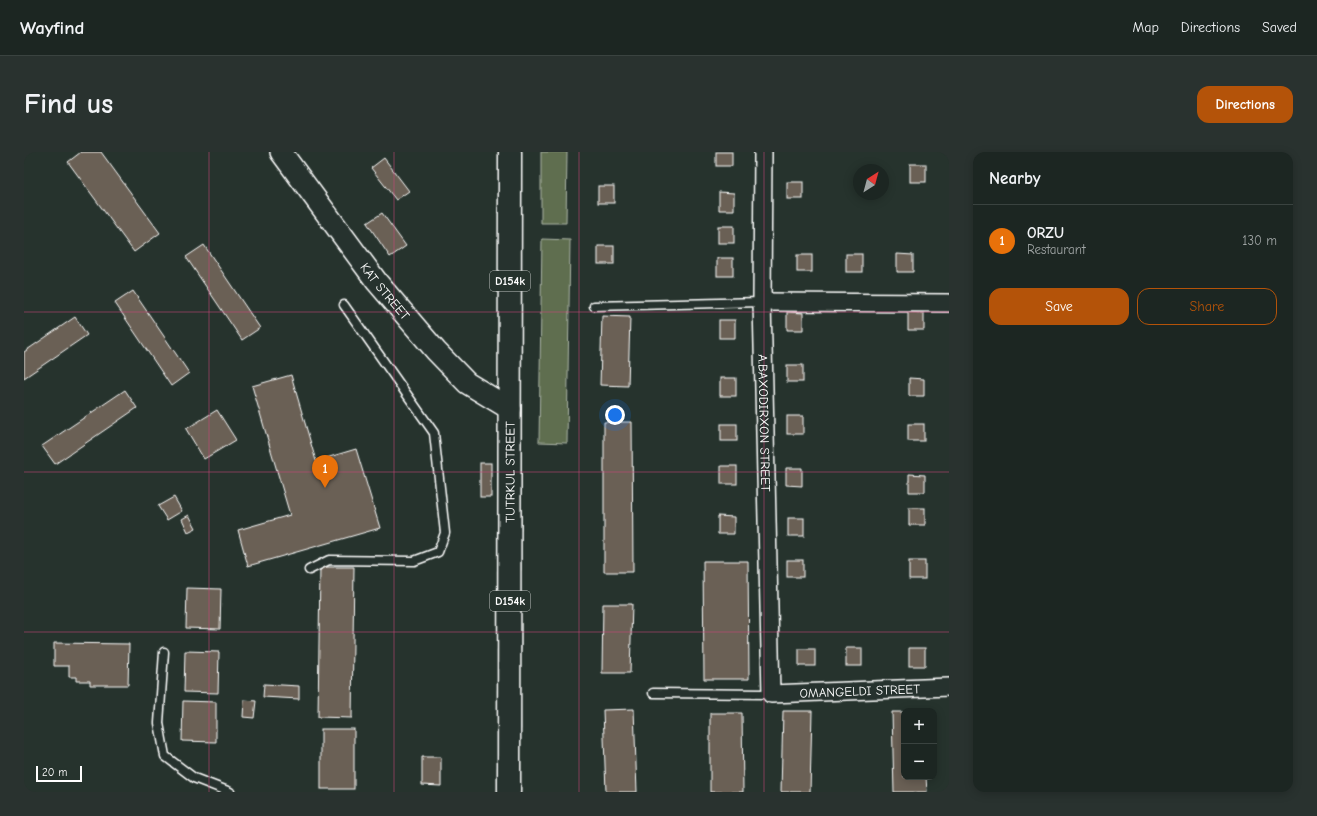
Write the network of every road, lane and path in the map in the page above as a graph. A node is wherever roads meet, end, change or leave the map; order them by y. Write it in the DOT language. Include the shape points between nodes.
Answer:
graph roads {
  1 [pos="281,152"];
  2 [pos="510,152"];
  3 [pos="763,152"];
  4 [pos="762,302"];
  5 [pos="949,303"];
  6 [pos="344,305"];
  7 [pos="594,306"];
  8 [pos="510,409"];
  9 [pos="309,570"];
  10 [pos="164,652"];
  11 [pos="949,686"];
  12 [pos="653,693"];
  13 [pos="771,694"];
  14 [pos="230,792"];
  15 [pos="509,792"];
  1 -- 8 [label="street, KAT STREET" via="378,282 436,351 467,383"];
  2 -- 8 [label="main road, TUTRKUL STREET / D154k"];
  3 -- 4 [label="street, A.BAXODIRXON STREET"];
  4 -- 5 [label="street"];
  4 -- 7 [label="lane"];
  4 -- 13 [label="street, A.BAXODIRXON STREET"];
  6 -- 9 [label="lane" via="434,433 445,533 438,552 414,561 329,560"];
  8 -- 15 [label="main road, TUTRKUL STREET / D154k"];
  10 -- 14 [label="lane" via="159,723 165,756 194,778"];
  11 -- 13 [label="street, OMANGELDI STREET"];
  12 -- 13 [label="lane"];
}
